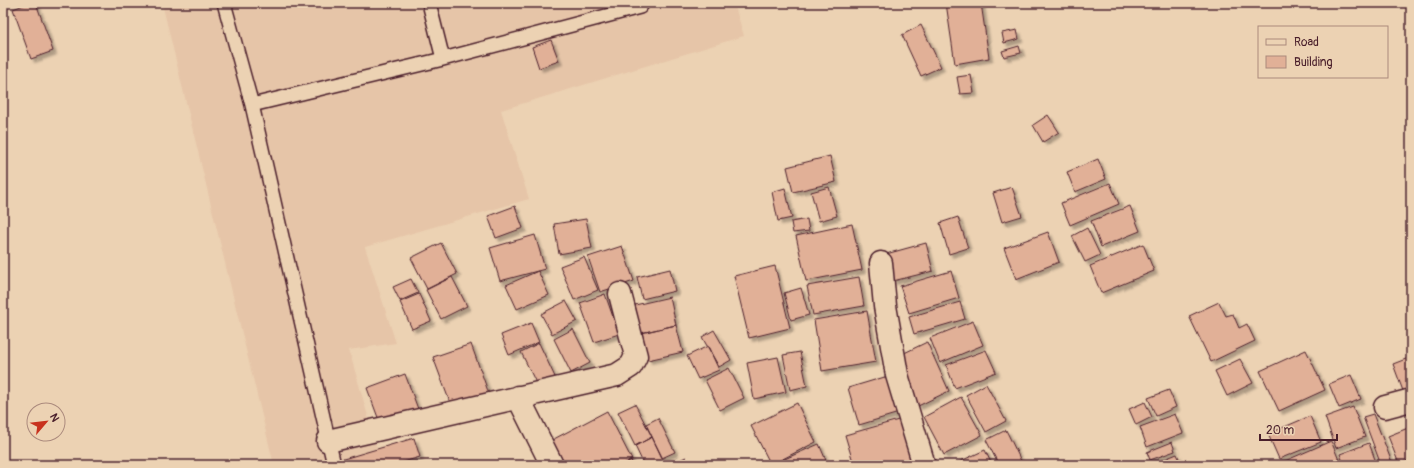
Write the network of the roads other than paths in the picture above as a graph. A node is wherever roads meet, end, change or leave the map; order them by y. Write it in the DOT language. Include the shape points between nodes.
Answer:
graph roads {
  1 [pos="224,3"];
  2 [pos="429,3"];
  3 [pos="643,3"];
  4 [pos="443,59"];
  5 [pos="252,105"];
  6 [pos="881,263"];
  7 [pos="620,294"];
  8 [pos="518,397"];
  9 [pos="1411,400"];
  10 [pos="1385,407"];
  11 [pos="328,441"];
  12 [pos="334,465"];
  13 [pos="552,465"];
  14 [pos="924,465"];
  1 -- 5 [label="lane"];
  2 -- 4 [label="lane"];
  3 -- 4 [label="lane" via="640,7"];
  4 -- 5 [label="lane"];
  5 -- 11 [label="lane"];
  6 -- 14 [label="street" via="885,306 897,375"];
  7 -- 8 [label="street" via="636,356 631,366 617,375"];
  8 -- 11 [label="street"];
  8 -- 13 [label="street"];
  9 -- 10 [label="street"];
  11 -- 12 [label="lane"];
}
